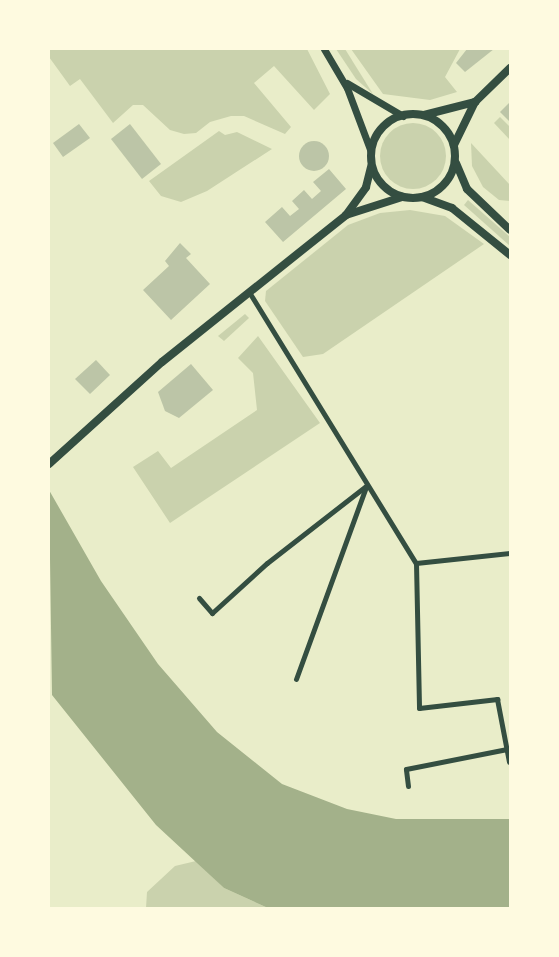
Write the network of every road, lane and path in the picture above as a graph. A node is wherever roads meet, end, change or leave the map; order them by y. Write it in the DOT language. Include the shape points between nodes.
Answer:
graph roads {
  1 [pos="324,49"];
  2 [pos="510,68"];
  3 [pos="344,82"];
  4 [pos="475,102"];
  5 [pos="421,115"];
  6 [pos="403,116"];
  7 [pos="454,146"];
  8 [pos="371,152"];
  9 [pos="454,155"];
  10 [pos="372,167"];
  11 [pos="402,197"];
  12 [pos="420,197"];
  13 [pos="346,215"];
  14 [pos="510,230"];
  15 [pos="510,255"];
  16 [pos="249,292"];
  17 [pos="49,464"];
  18 [pos="366,486"];
  19 [pos="510,553"];
  20 [pos="416,563"];
  21 [pos="199,598"];
  22 [pos="296,679"];
  23 [pos="506,749"];
  24 [pos="509,762"];
  25 [pos="408,786"];
  1 -- 3 [label="main road"];
  2 -- 4 [label="main road"];
  3 -- 6 [label="main road"];
  3 -- 8 [label="main road"];
  4 -- 5 [label="main road"];
  4 -- 7 [label="main road"];
  5 -- 6 [label="main road"];
  5 -- 7 [label="main road" via="445,128"];
  6 -- 8 [label="main road" via="380,130"];
  7 -- 9 [label="main road"];
  8 -- 10 [label="main road"];
  9 -- 12 [label="main road" via="447,182"];
  9 -- 14 [label="main road" via="467,189"];
  10 -- 11 [label="main road" via="381,183"];
  10 -- 13 [label="main road" via="366,187"];
  11 -- 12 [label="main road"];
  11 -- 13 [label="main road"];
  12 -- 15 [label="main road" via="452,208"];
  13 -- 16 [label="main road"];
  16 -- 17 [label="main road"];
  16 -- 18 [label="street" via="305,377"];
  18 -- 20 [label="street"];
  18 -- 21 [label="street" via="267,563 212,613"];
  18 -- 22 [label="street"];
  19 -- 20 [label="street"];
  20 -- 23 [label="street" via="419,708 497,699"];
  23 -- 24 [label="street"];
  23 -- 25 [label="street" via="406,769"];
}
